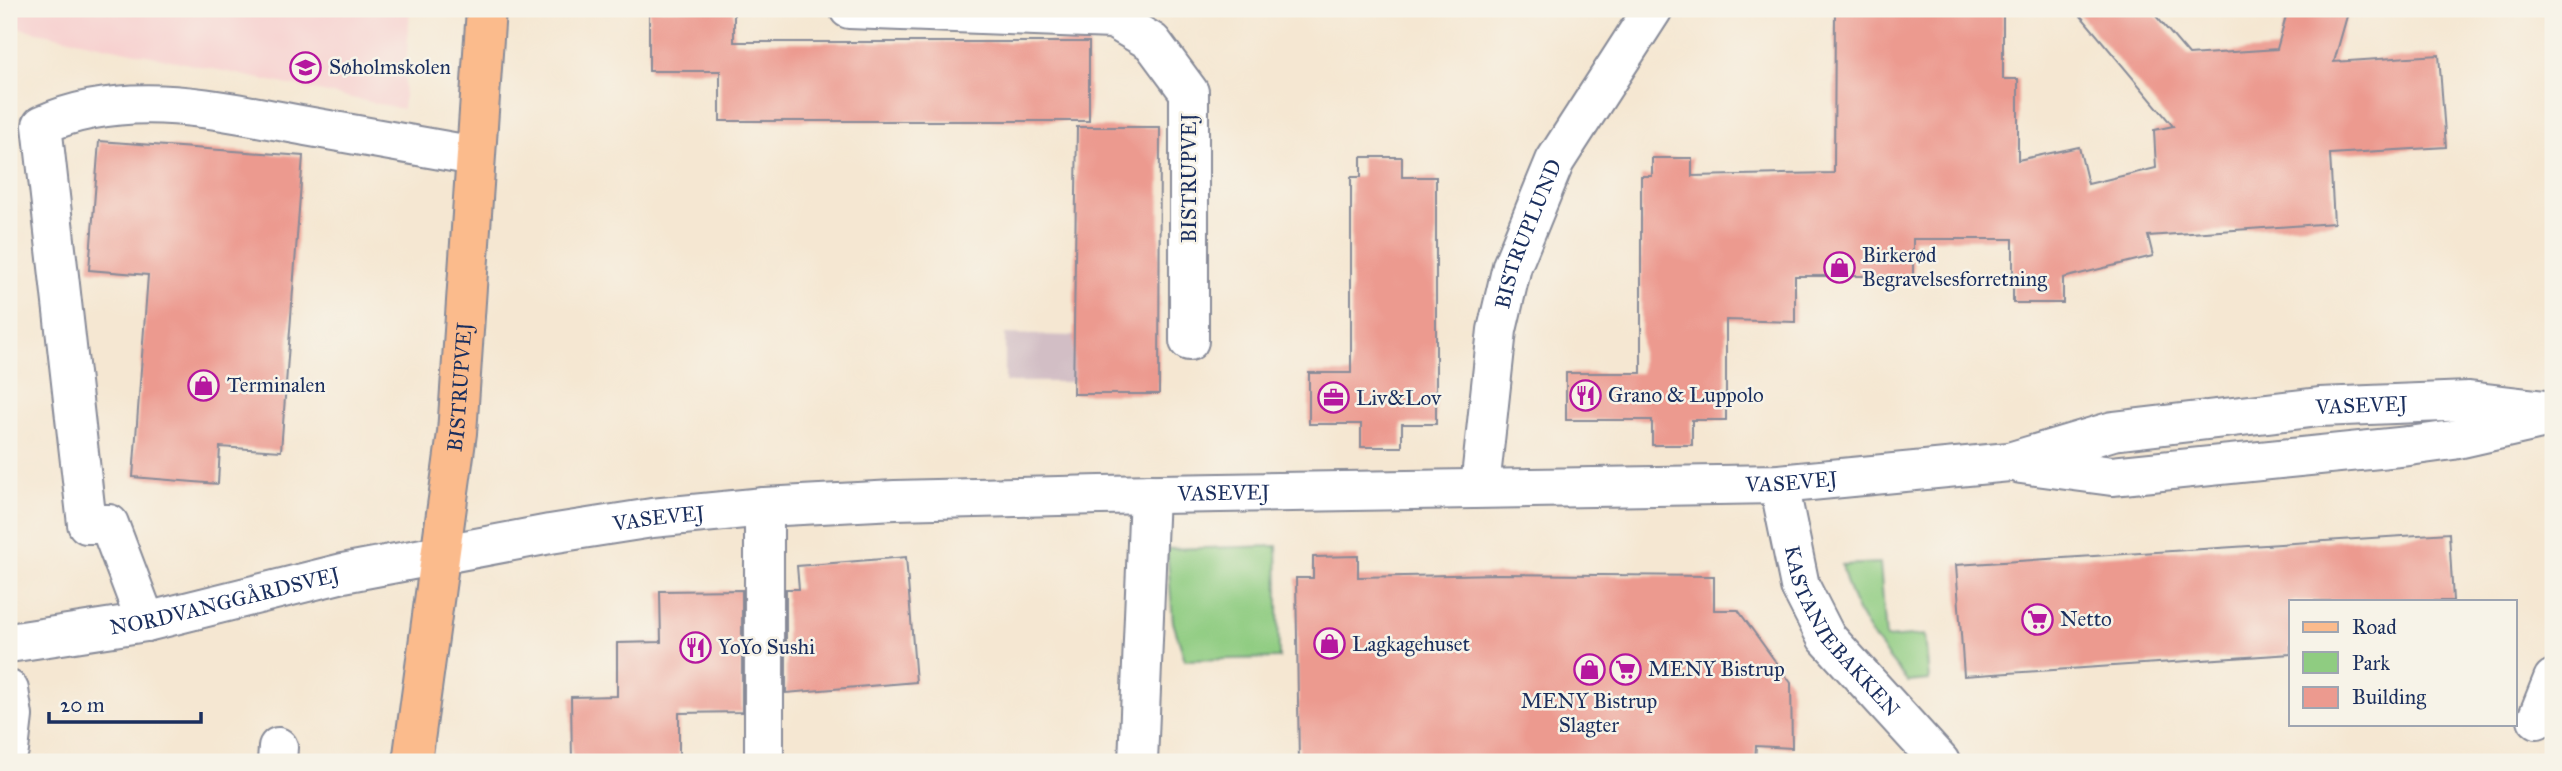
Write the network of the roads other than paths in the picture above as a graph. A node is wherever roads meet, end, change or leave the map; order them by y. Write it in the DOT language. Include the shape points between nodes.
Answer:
graph roads {
  1 [pos="485,9"];
  2 [pos="849,9"];
  3 [pos="1653,9"];
  4 [pos="475,156"];
  5 [pos="1189,341"];
  6 [pos="2553,411"];
  7 [pos="2553,417"];
  8 [pos="2009,463"];
  9 [pos="1779,484"];
  10 [pos="1480,487"];
  11 [pos="1149,494"];
  12 [pos="764,508"];
  13 [pos="442,554"];
  14 [pos="146,622"];
  15 [pos="9,643"];
  16 [pos="2553,679"];
  17 [pos="9,690"];
  18 [pos="2537,719"];
  19 [pos="9,750"];
  20 [pos="1927,758"];
  21 [pos="412,762"];
  22 [pos="764,762"];
  23 [pos="1138,762"];
  1 -- 4 [label="main road, BISTRUPVEJ"];
  2 -- 5 [label="street, BISTRUPVEJ" via="1113,19 1152,42 1189,92"];
  3 -- 10 [label="street, BISTRUPLUND" via="1555,160 1512,266 1497,330"];
  4 -- 13 [label="main road, BISTRUPVEJ" via="457,433"];
  4 -- 14 [label="street" via="198,106 127,104 65,115 42,125 87,524 109,524"];
  6 -- 8 [label="street, VASEVEJ" via="2469,401 2319,407 2113,431"];
  7 -- 8 [label="street, VASEVEJ" via="2409,446 2112,476"];
  8 -- 9 [label="street, VASEVEJ"];
  9 -- 10 [label="street, VASEVEJ"];
  9 -- 20 [label="street, KASTANIEBAKKEN" via="1800,586 1826,637"];
  10 -- 11 [label="street, VASEVEJ"];
  11 -- 12 [label="street, VASEVEJ"];
  11 -- 23 [label="street"];
  12 -- 13 [label="street, VASEVEJ" via="639,520"];
  12 -- 22 [label="street"];
  13 -- 14 [label="street, NORDVANGGÅRDSVEJ" via="343,573"];
  13 -- 21 [label="main road, BISTRUPVEJ"];
  14 -- 15 [label="street, NORDVANGGÅRDSVEJ"];
  16 -- 18 [label="street"];
  17 -- 19 [label="street" via="13,716"];
}
